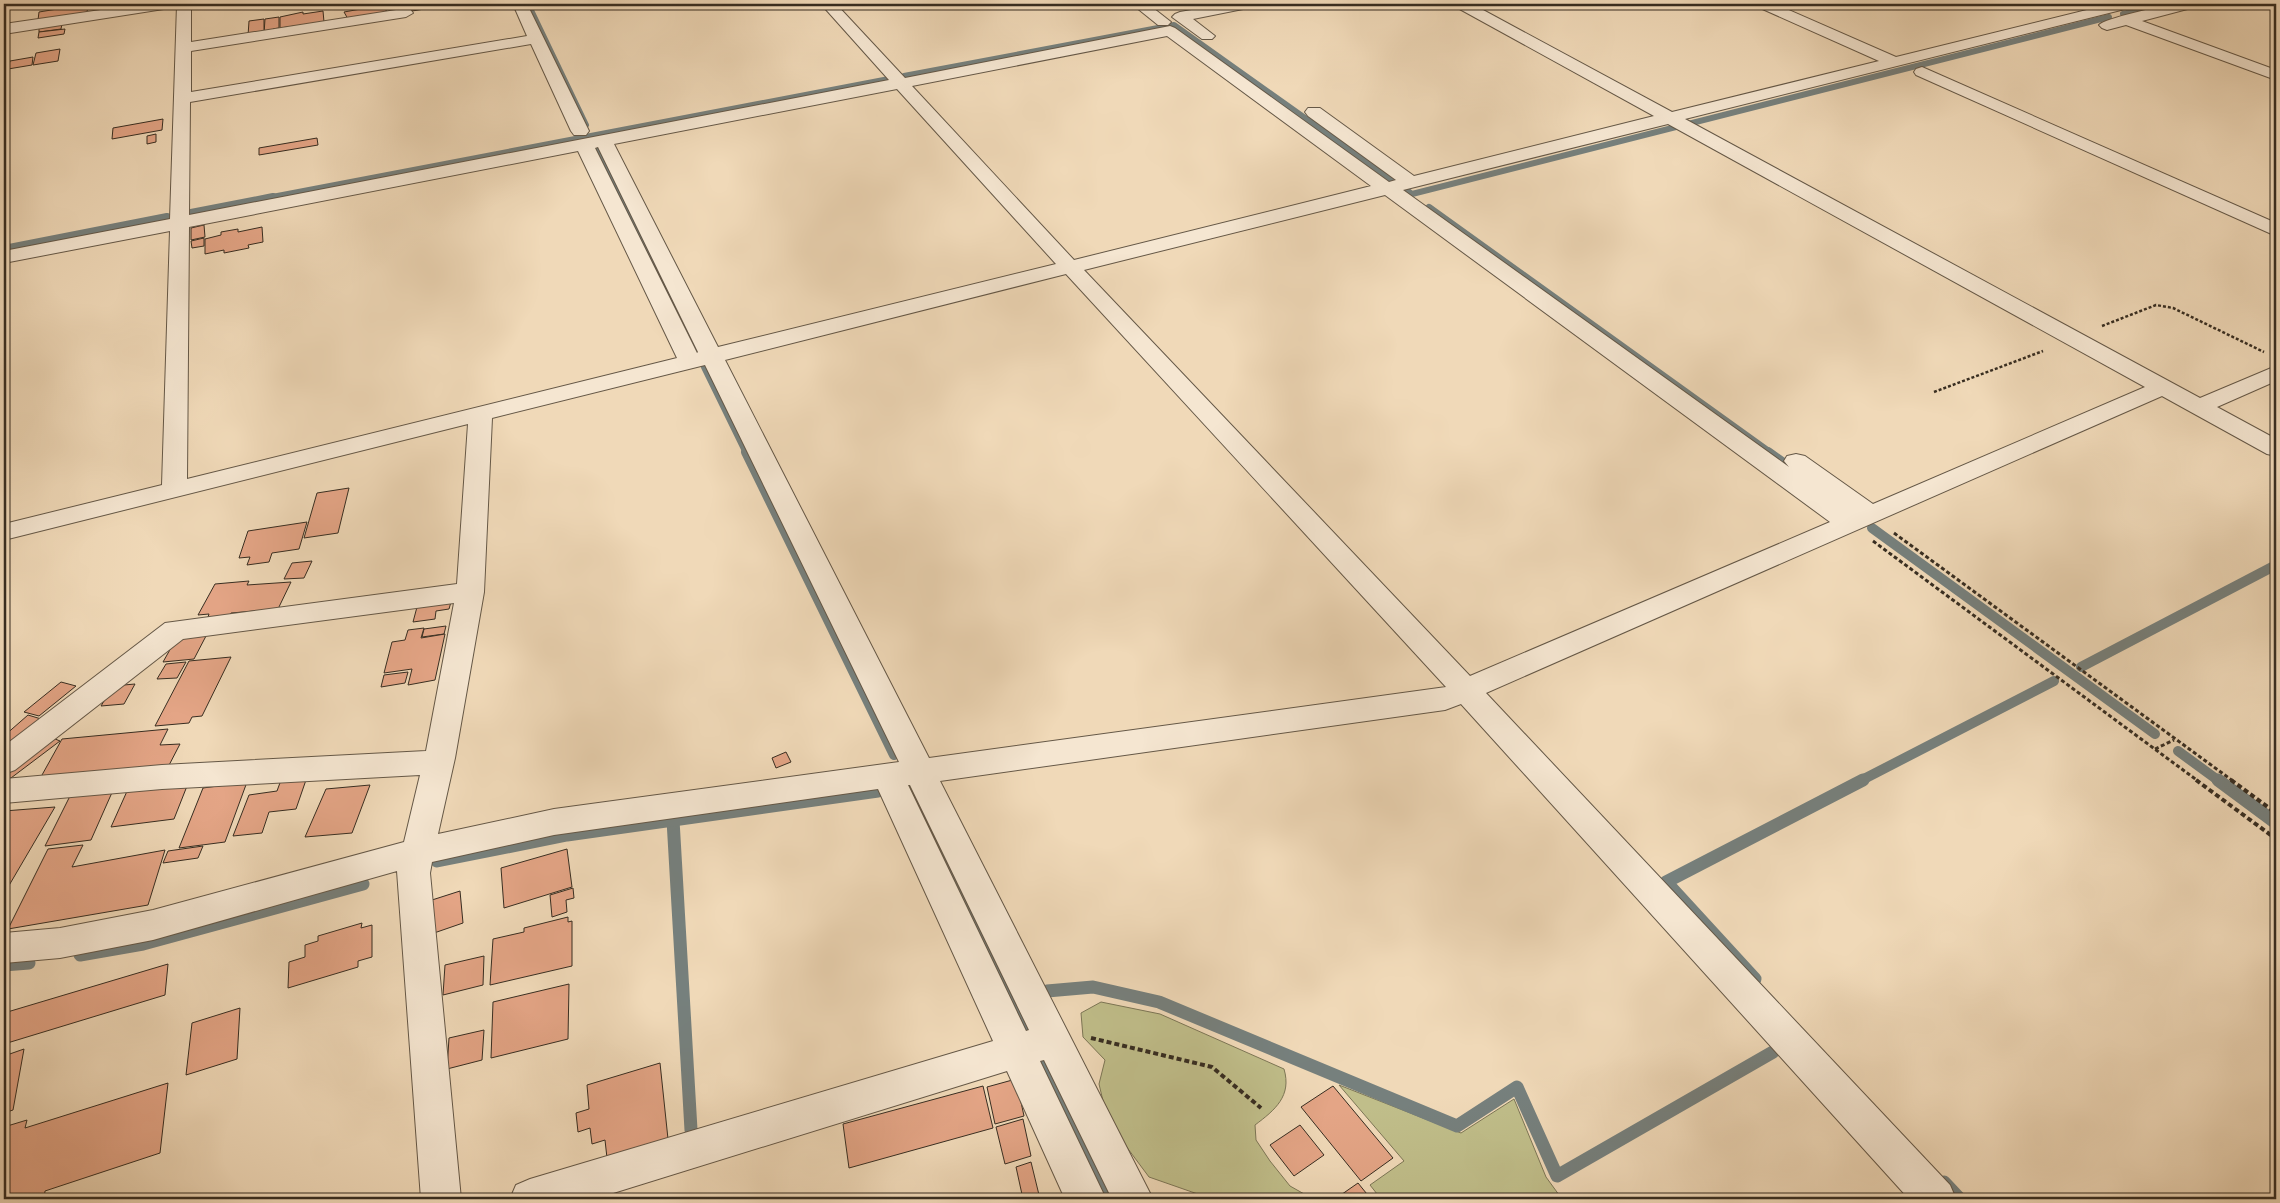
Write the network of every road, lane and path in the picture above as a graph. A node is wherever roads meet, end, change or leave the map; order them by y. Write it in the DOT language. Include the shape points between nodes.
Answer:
graph roads {
  1 [pos="170,4"];
  2 [pos="184,4"];
  3 [pos="399,4"];
  4 [pos="520,4"];
  5 [pos="536,4"];
  6 [pos="828,4"];
  7 [pos="1139,4"];
  8 [pos="1152,4"];
  9 [pos="1248,4"];
  10 [pos="1461,4"];
  11 [pos="1764,4"];
  12 [pos="1780,4"];
  13 [pos="2083,4"];
  14 [pos="2190,4"];
  15 [pos="46,8"];
  16 [pos="2101,10"];
  17 [pos="2128,12"];
  18 [pos="4,19"];
  19 [pos="1173,20"];
  20 [pos="4,29"];
  21 [pos="536,39"];
  22 [pos="554,39"];
  23 [pos="1222,46"];
  24 [pos="183,48"];
  25 [pos="1992,55"];
  26 [pos="1901,60"];
  27 [pos="1933,70"];
  28 [pos="2276,74"];
  29 [pos="897,77"];
  30 [pos="1903,77"];
  31 [pos="182,98"];
  32 [pos="1301,103"];
  33 [pos="1690,125"];
  34 [pos="1666,138"];
  35 [pos="589,139"];
  36 [pos="1387,189"];
  37 [pos="1410,193"];
  38 [pos="180,215"];
  39 [pos="2276,219"];
  40 [pos="2276,230"];
  41 [pos="4,240"];
  42 [pos="4,257"];
  43 [pos="1071,268"];
  44 [pos="2075,338"];
  45 [pos="701,359"];
  46 [pos="2272,364"];
  47 [pos="2164,386"];
  48 [pos="1934,392"];
  49 [pos="2200,406"];
  50 [pos="480,414"];
  51 [pos="2276,449"];
  52 [pos="174,490"];
  53 [pos="1863,517"];
  54 [pos="4,532"];
  55 [pos="470,592"];
  56 [pos="1466,690"];
  57 [pos="2175,740"];
  58 [pos="2154,749"];
  59 [pos="4,762"];
  60 [pos="439,762"];
  61 [pos="903,774"];
  62 [pos="4,791"];
  63 [pos="2276,813"];
  64 [pos="2276,839"];
  65 [pos="418,852"];
  66 [pos="4,948"];
  67 [pos="1053,1040"];
  68 [pos="1016,1051"];
  69 [pos="1261,1108"];
  70 [pos="441,1199"];
  71 [pos="530,1199"];
  72 [pos="1086,1199"];
  73 [pos="1133,1199"];
  74 [pos="1936,1199"];
  1 -- 20 [label="street"];
  2 -- 24 [label="street"];
  3 -- 24 [label="street" via="406,13"];
  4 -- 21 [label="street"];
  5 -- 22 [label="street"];
  6 -- 29 [label="street"];
  7 -- 19 [label="street"];
  8 -- 19 [label="street"];
  9 -- 19 [label="street"];
  10 -- 33 [label="street"];
  11 -- 26 [label="street"];
  12 -- 26 [label="street"];
  13 -- 16 [label="street"];
  14 -- 17 [label="street"];
  15 -- 18 [label="street"];
  16 -- 17 [label="street"];
  16 -- 26 [label="street"];
  17 -- 25 [label="street"];
  17 -- 28 [label="street"];
  19 -- 23 [label="street"];
  19 -- 29 [label="street"];
  21 -- 31 [label="street"];
  21 -- 35 [label="street"];
  24 -- 31 [label="street"];
  26 -- 33 [label="street"];
  27 -- 30 [label="street"];
  27 -- 39 [label="street"];
  27 -- 40 [label="street"];
  29 -- 35 [label="street"];
  29 -- 35 [label="street"];
  29 -- 36 [label="street" via="1170,31"];
  29 -- 43 [label="street"];
  31 -- 38 [label="street"];
  32 -- 37 [label="street"];
  33 -- 34 [label="street"];
  33 -- 37 [label="street"];
  33 -- 44 [label="street"];
  35 -- 38 [label="street"];
  35 -- 45 [label="street"];
  36 -- 37 [label="street"];
  36 -- 43 [label="street"];
  37 -- 53 [label="street" via="1427,198"];
  38 -- 41 [label="street"];
  38 -- 42 [label="street"];
  38 -- 52 [label="street"];
  43 -- 45 [label="street"];
  43 -- 56 [label="street"];
  44 -- 46 [label="path" via="2156,305 2173,308"];
  44 -- 47 [label="street"];
  44 -- 48 [label="path"];
  45 -- 50 [label="street"];
  45 -- 61 [label="street"];
  46 -- 49 [label="street"];
  47 -- 49 [label="street"];
  47 -- 53 [label="street"];
  49 -- 51 [label="street"];
  50 -- 52 [label="street"];
  50 -- 55 [label="street"];
  52 -- 54 [label="street"];
  53 -- 56 [label="street"];
  53 -- 57 [label="path"];
  53 -- 58 [label="path"];
  55 -- 59 [label="street" via="175,630"];
  55 -- 60 [label="street"];
  56 -- 61 [label="street" via="1445,699"];
  56 -- 74 [label="street"];
  57 -- 58 [label="path"];
  57 -- 63 [label="path"];
  58 -- 64 [label="path"];
  60 -- 62 [label="street" via="162,777"];
  60 -- 65 [label="street"];
  61 -- 65 [label="street" via="554,822"];
  61 -- 67 [label="street"];
  61 -- 68 [label="street"];
  65 -- 66 [label="street" via="153,925 60,943"];
  65 -- 70 [label="street" via="413,874"];
  67 -- 68 [label="street"];
  67 -- 69 [label="path" via="1070,1032 1212,1067"];
  67 -- 73 [label="street"];
  68 -- 71 [label="street"];
  68 -- 72 [label="street"];
}
